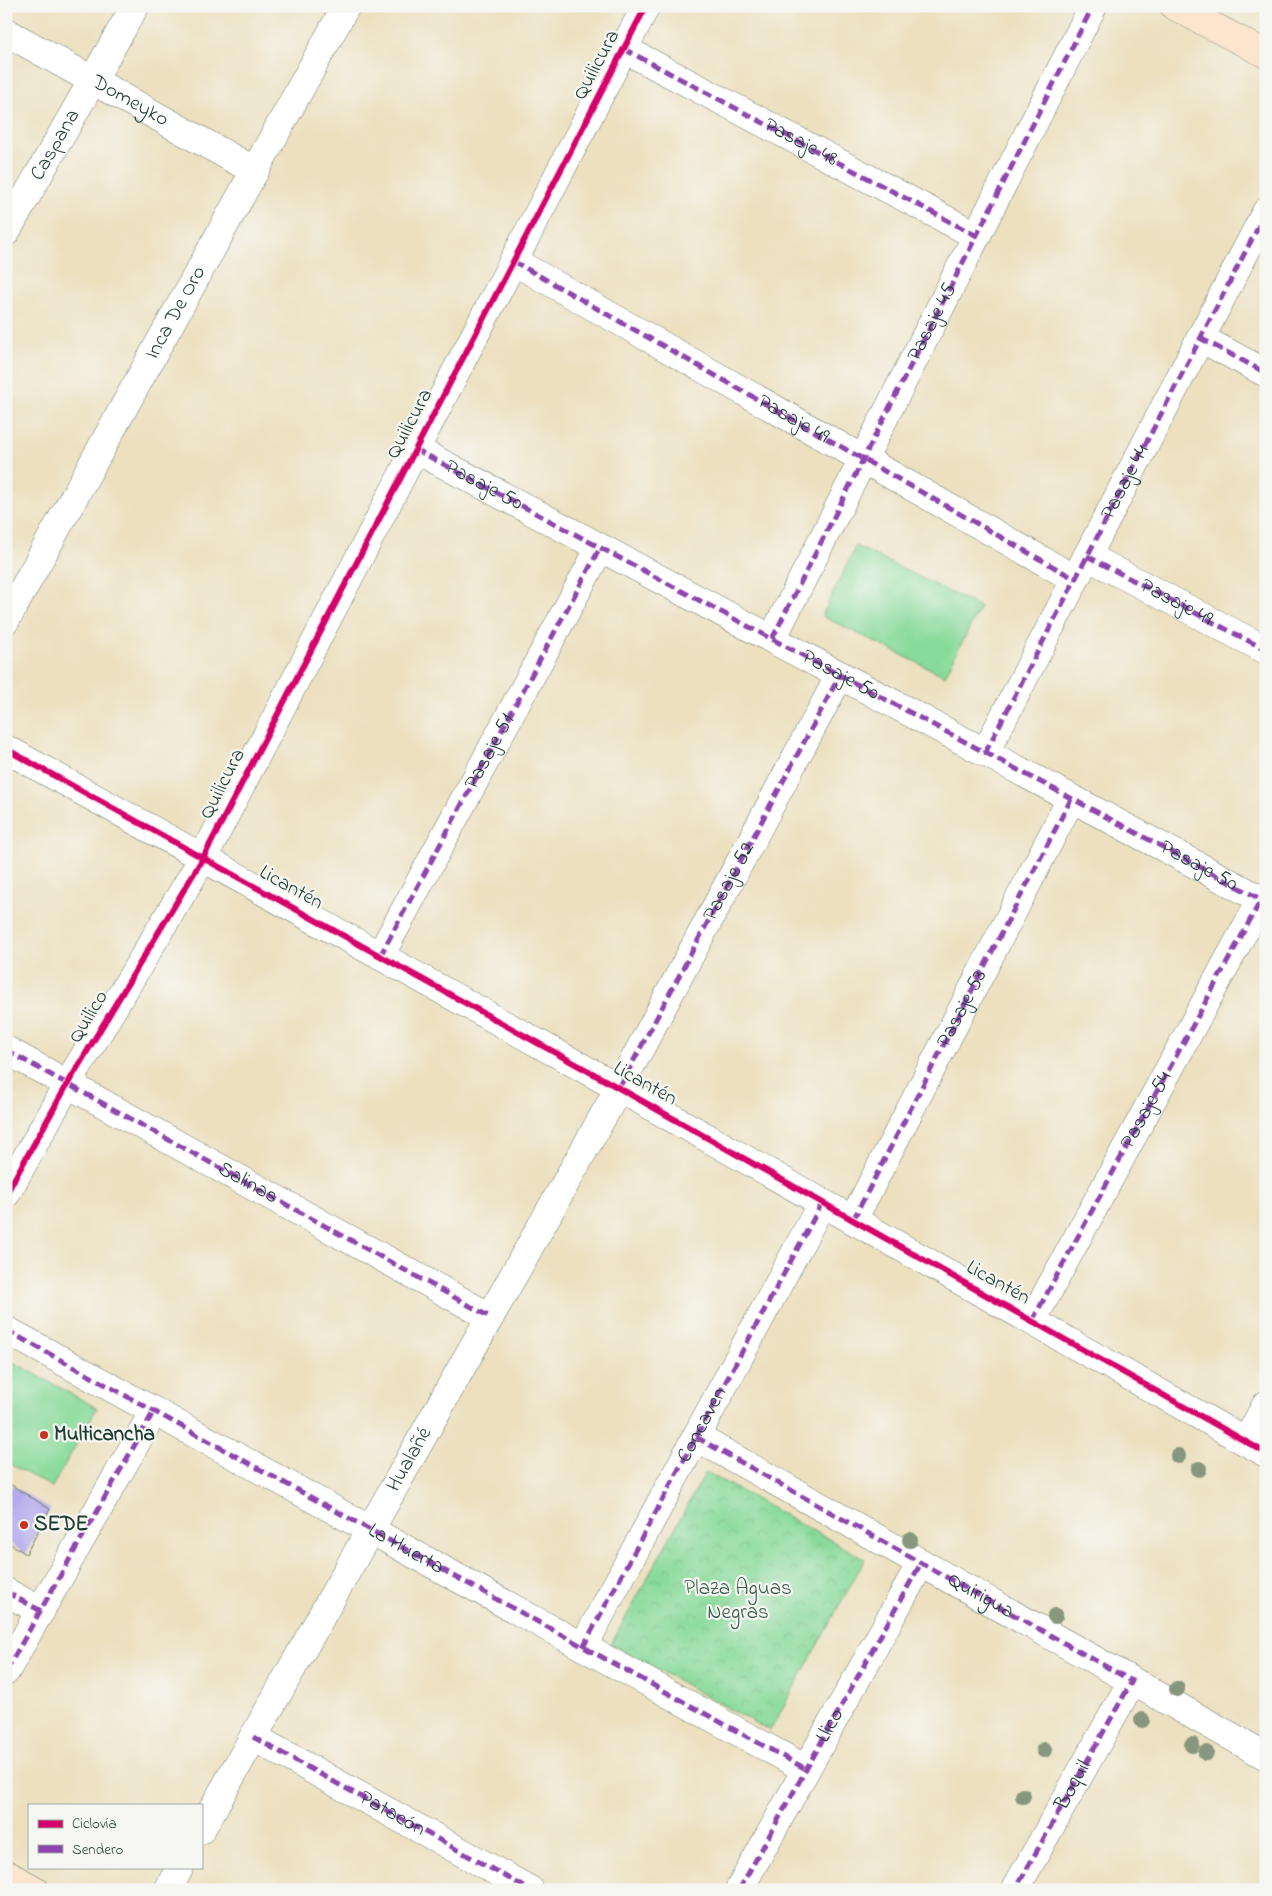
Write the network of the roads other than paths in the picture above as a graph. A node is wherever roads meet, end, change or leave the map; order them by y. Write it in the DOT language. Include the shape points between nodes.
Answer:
graph roads {
  1 [pos="135,6"];
  2 [pos="346,6"];
  3 [pos="646,6"];
  4 [pos="1093,6"];
  5 [pos="1174,6"];
  6 [pos="6,32"];
  7 [pos="624,49"];
  8 [pos="1266,54"];
  9 [pos="93,80"];
  10 [pos="255,171"];
  11 [pos="1266,212"];
  12 [pos="6,232"];
  13 [pos="977,236"];
  14 [pos="514,261"];
  15 [pos="1200,338"];
  16 [pos="1266,373"];
  17 [pos="415,449"];
  18 [pos="863,459"];
  19 [pos="600,548"];
  20 [pos="1081,568"];
  21 [pos="6,620"];
  22 [pos="772,640"];
  23 [pos="1266,650"];
  24 [pos="840,675"];
  25 [pos="6,749"];
  26 [pos="985,753"];
  27 [pos="1071,799"];
  28 [pos="203,858"];
  29 [pos="1263,901"];
  30 [pos="380,956"];
  31 [pos="6,1050"];
  32 [pos="67,1085"];
  33 [pos="619,1088"];
  34 [pos="6,1194"];
  35 [pos="822,1202"];
  36 [pos="853,1220"];
  37 [pos="490,1318"];
  38 [pos="1032,1321"];
  39 [pos="6,1330"];
  40 [pos="1266,1405"];
  41 [pos="154,1411"];
  42 [pos="696,1437"];
  43 [pos="1256,1447"];
  44 [pos="370,1530"];
  45 [pos="921,1563"];
  46 [pos="6,1592"];
  47 [pos="41,1611"];
  48 [pos="583,1647"];
  49 [pos="6,1671"];
  50 [pos="1132,1681"];
  51 [pos="254,1738"];
  52 [pos="1266,1756"];
  53 [pos="806,1769"];
  54 [pos="202,1828"];
  55 [pos="179,1868"];
  56 [pos="6,1874"];
  57 [pos="35,1890"];
  58 [pos="168,1890"];
  59 [pos="530,1890"];
  60 [pos="739,1890"];
  61 [pos="1015,1890"];
  1 -- 9 [label="street, Caspana"];
  2 -- 10 [label="street, Inca De Oro"];
  3 -- 7 [label="street, Quilicura"];
  4 -- 13 [label="street, Pasaje 45"];
  5 -- 8 [label="street"];
  6 -- 9 [label="street, Domeyko"];
  7 -- 13 [label="street, Pasaje 48"];
  7 -- 14 [label="street, Quilicura"];
  9 -- 10 [label="street, Domeyko"];
  9 -- 12 [label="street, Caspana"];
  10 -- 21 [label="street, Inca De Oro"];
  11 -- 15 [label="street, Pasaje 44"];
  13 -- 18 [label="street, Pasaje 45"];
  14 -- 17 [label="street, Quilicura"];
  14 -- 18 [label="street, Pasaje 49"];
  15 -- 16 [label="street"];
  15 -- 20 [label="street, Pasaje 44"];
  17 -- 19 [label="street, Pasaje 50"];
  17 -- 28 [label="street, Quilicura"];
  18 -- 20 [label="street, Pasaje 49"];
  18 -- 22 [label="street, Pasaje 45"];
  19 -- 22 [label="street, Pasaje 50"];
  19 -- 30 [label="street, Pasaje 51"];
  20 -- 23 [label="street, Pasaje 49"];
  20 -- 26 [label="street, Pasaje 44"];
  22 -- 24 [label="street, Pasaje 50"];
  24 -- 26 [label="street, Pasaje 50"];
  24 -- 33 [label="street, Pasaje 52"];
  25 -- 28 [label="street, Licantén"];
  26 -- 27 [label="street, Pasaje 50"];
  27 -- 29 [label="street, Pasaje 50"];
  27 -- 36 [label="street, Pasaje 53"];
  28 -- 30 [label="street, Licantén"];
  28 -- 32 [label="street, Quilico"];
  29 -- 38 [label="street, Pasaje 54"];
  30 -- 33 [label="street, Licantén"];
  31 -- 32 [label="street, Salinas"];
  32 -- 34 [label="street, Quilico"];
  32 -- 37 [label="street, Salinas"];
  33 -- 35 [label="street, Licantén"];
  33 -- 37 [label="street, Hualañé"];
  35 -- 36 [label="street, Licantén"];
  35 -- 42 [label="street, Concaven"];
  36 -- 38 [label="street, Licantén"];
  37 -- 44 [label="street, Hualañé"];
  38 -- 43 [label="street, Licantén"];
  39 -- 41 [label="street, La Huerta"];
  40 -- 43 [label="street"];
  41 -- 44 [label="street, La Huerta"];
  41 -- 47 [label="street"];
  42 -- 45 [label="street, Quirigua"];
  42 -- 48 [label="street, Concaven"];
  44 -- 48 [label="street, La Huerta"];
  44 -- 51 [label="street, Hualañé"];
  45 -- 50 [label="street, Quirigua"];
  45 -- 53 [label="street, Llico"];
  46 -- 47 [label="street"];
  47 -- 49 [label="street"];
  48 -- 53 [label="street, La Huerta"];
  50 -- 52 [label="street, Quirigua"];
  50 -- 61 [label="street, Boquil"];
  51 -- 54 [label="street, Hualañé"];
  51 -- 59 [label="street, Patacón"];
  53 -- 60 [label="street, Llico"];
  55 -- 58 [label="street"];
  56 -- 57 [label="street"];
}
